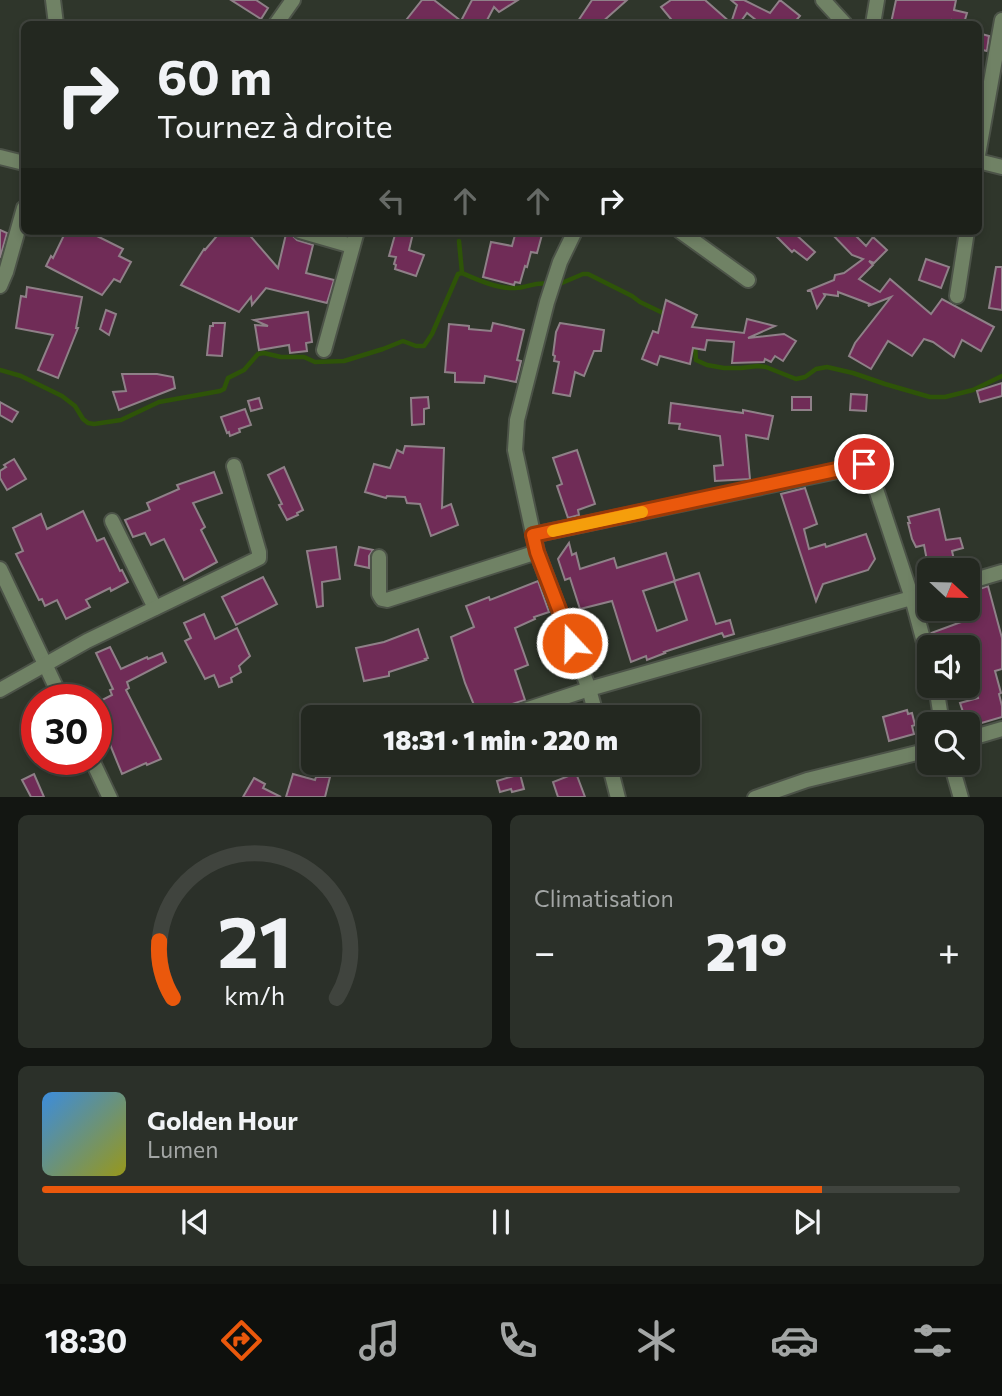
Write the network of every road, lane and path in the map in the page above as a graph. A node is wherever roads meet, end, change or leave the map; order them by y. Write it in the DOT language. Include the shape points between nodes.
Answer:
graph roads {
  1 [pos="53,0"];
  2 [pos="293,0"];
  3 [pos="823,0"];
  4 [pos="877,0"];
  5 [pos="1002,20"];
  6 [pos="56,21"];
  7 [pos="279,21"];
  8 [pos="842,21"];
  9 [pos="874,21"];
  10 [pos="982,132"];
  11 [pos="0,157"];
  12 [pos="21,162"];
  13 [pos="982,162"];
  14 [pos="1002,167"];
  15 [pos="21,219"];
  16 [pos="314,235"];
  17 [pos="356,235"];
  18 [pos="573,235"];
  19 [pos="686,235"];
  20 [pos="966,235"];
  21 [pos="352,246"];
  22 [pos="748,280"];
  23 [pos="0,286"];
  24 [pos="957,296"];
  25 [pos="324,350"];
  26 [pos="234,466"];
  27 [pos="112,521"];
  28 [pos="533,535"];
  29 [pos="537,552"];
  30 [pos="380,557"];
  31 [pos="0,569"];
  32 [pos="1002,572"];
  33 [pos="980,578"];
  34 [pos="917,597"];
  35 [pos="912,598"];
  36 [pos="155,608"];
  37 [pos="922,635"];
  38 [pos="45,664"];
  39 [pos="54,684"];
  40 [pos="589,689"];
  41 [pos="0,690"];
  42 [pos="540,705"];
  43 [pos="593,705"];
  44 [pos="1002,729"];
  45 [pos="980,735"];
  46 [pos="917,753"];
  47 [pos="99,775"];
  48 [pos="612,775"];
  49 [pos="955,775"];
  50 [pos="110,797"];
  51 [pos="618,797"];
  52 [pos="755,797"];
  53 [pos="961,797"];
  1 -- 6 [label="street"];
  2 -- 7 [label="street"];
  3 -- 8 [label="street"];
  4 -- 9 [label="street"];
  5 -- 10 [label="street"];
  11 -- 12 [label="street"];
  13 -- 14 [label="street"];
  15 -- 23 [label="street"];
  16 -- 21 [label="street"];
  17 -- 21 [label="street"];
  18 -- 28 [label="street" via="559,262 517,420 515,450"];
  19 -- 22 [label="street"];
  20 -- 24 [label="street"];
  21 -- 25 [label="street"];
  26 -- 36 [label="street" via="259,558"];
  27 -- 36 [label="street"];
  28 -- 29 [label="street"];
  28 -- 35 [label="street" via="864,464"];
  29 -- 30 [label="street" via="387,600 379,594"];
  29 -- 40 [label="street"];
  31 -- 38 [label="street"];
  32 -- 33 [label="street"];
  34 -- 35 [label="street"];
  35 -- 37 [label="street"];
  35 -- 40 [label="street"];
  36 -- 38 [label="street"];
  38 -- 39 [label="street"];
  38 -- 41 [label="street"];
  40 -- 42 [label="street"];
  40 -- 43 [label="street"];
  44 -- 45 [label="street"];
  46 -- 52 [label="street"];
  47 -- 50 [label="street"];
  48 -- 51 [label="street"];
  49 -- 53 [label="street"];
}
